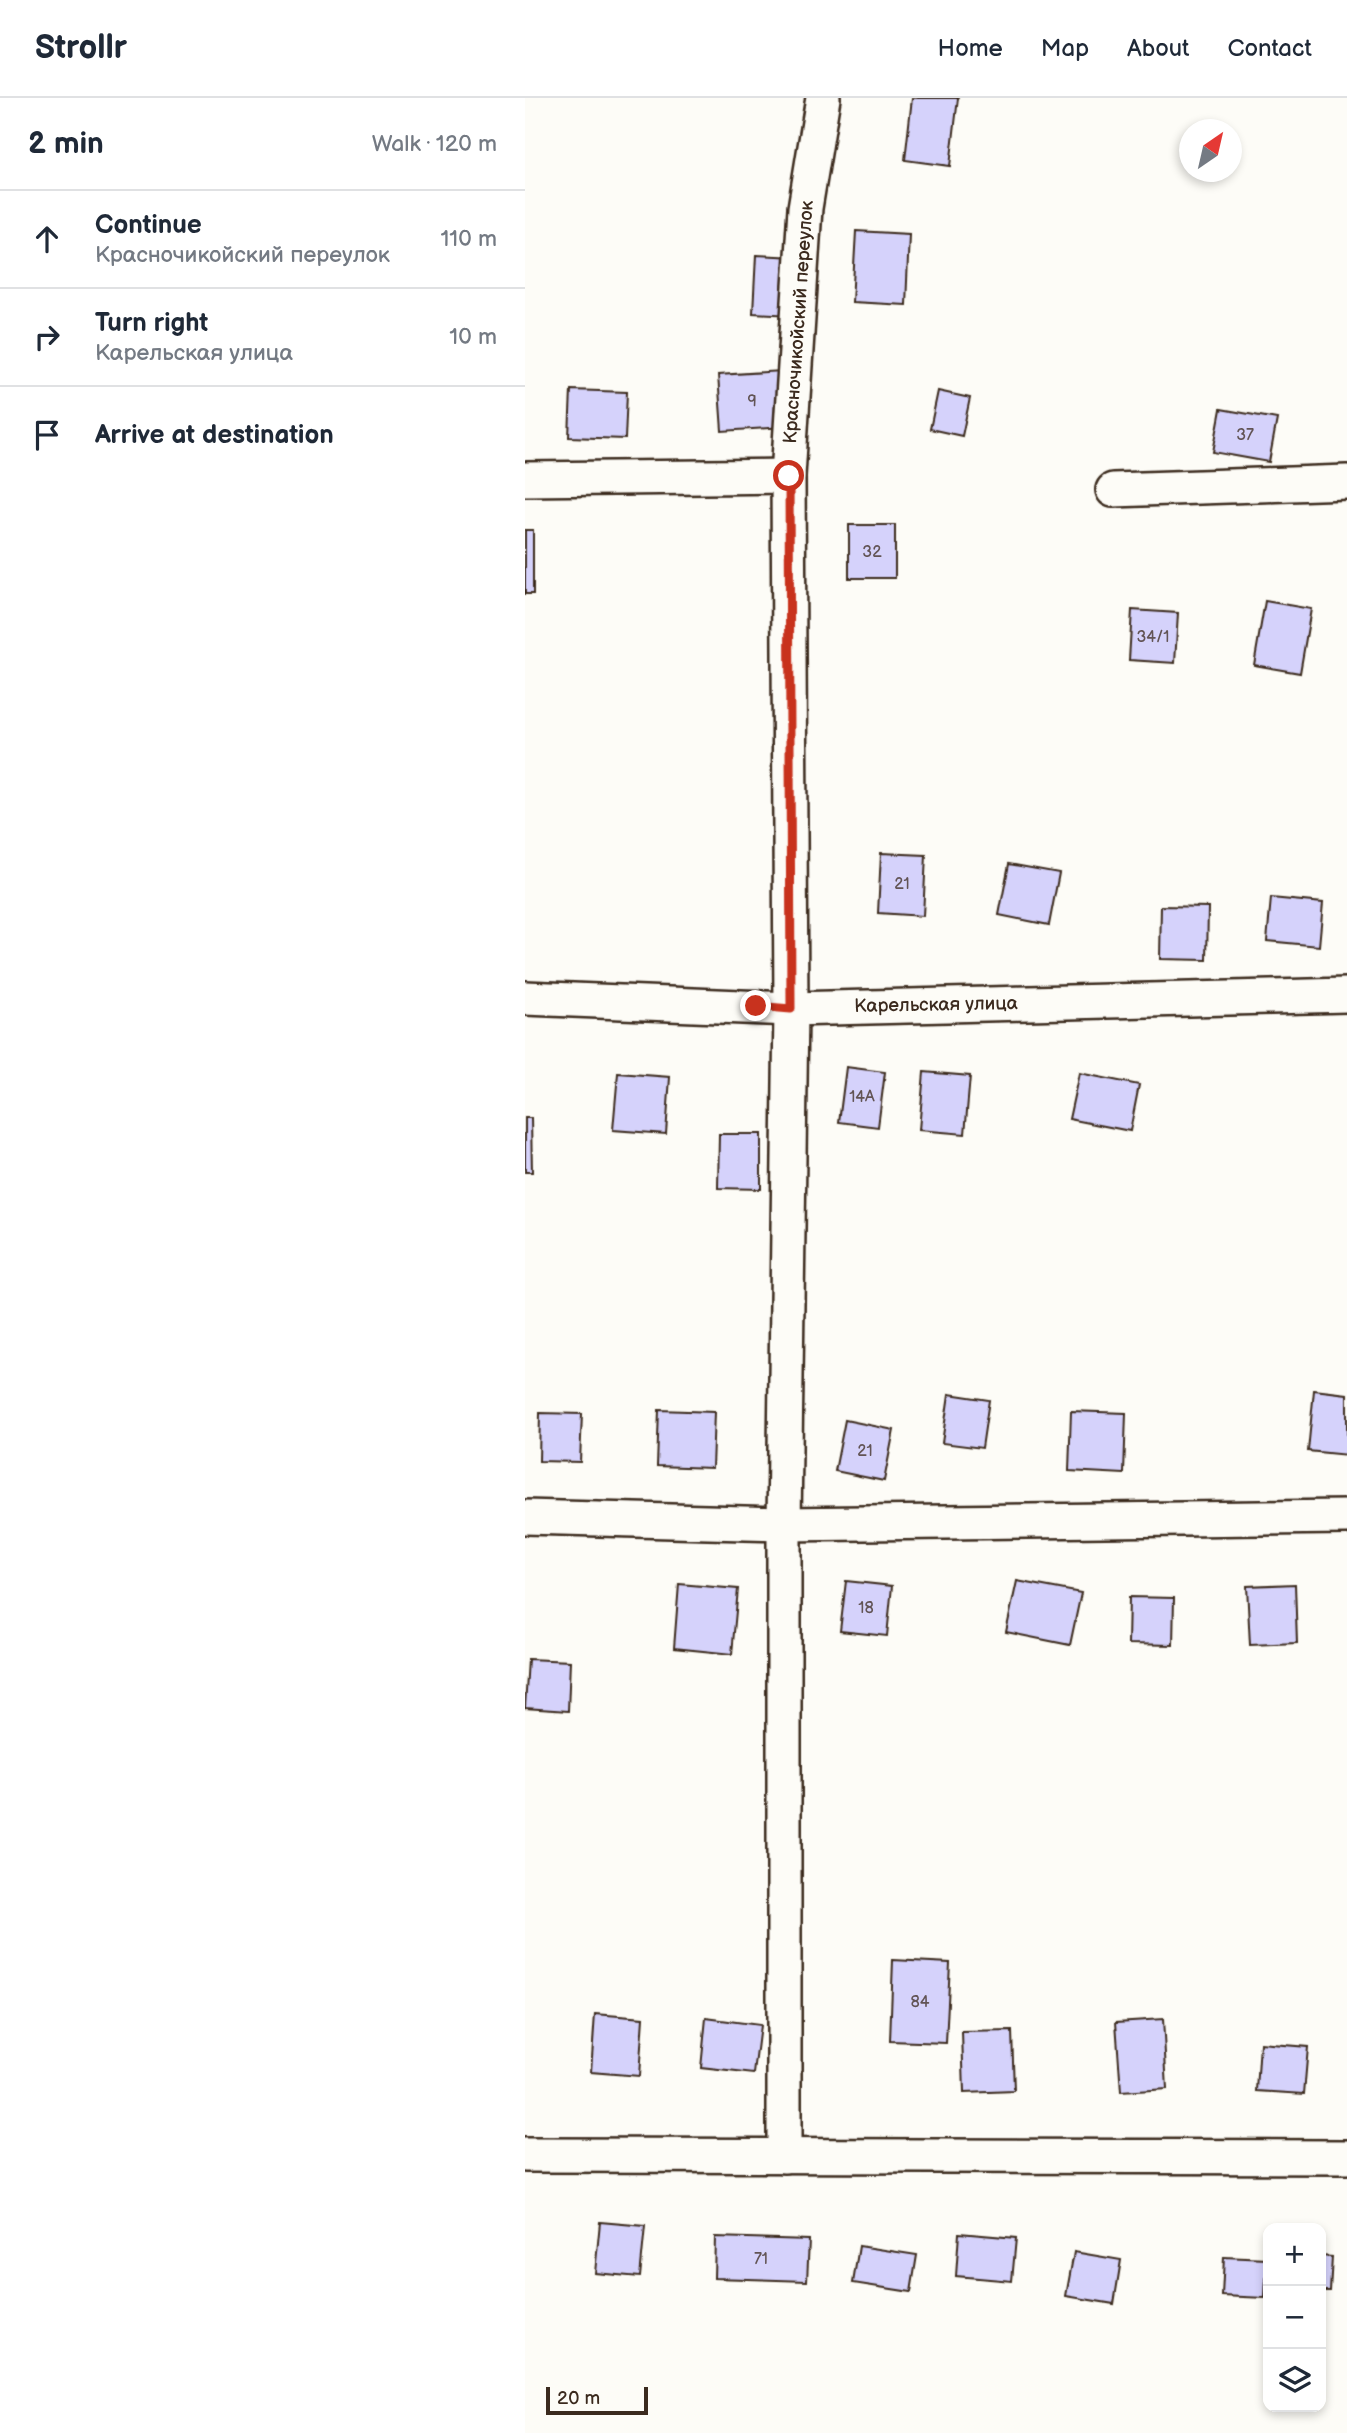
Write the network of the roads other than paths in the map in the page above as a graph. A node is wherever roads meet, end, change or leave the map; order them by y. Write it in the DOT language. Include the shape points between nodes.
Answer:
graph roads {
  1 [pos="823,98"];
  2 [pos="789,476"];
  3 [pos="525,479"];
  4 [pos="1347,482"];
  5 [pos="1113,490"];
  6 [pos="1347,995"];
  7 [pos="525,998"];
  8 [pos="791,1009"];
  9 [pos="525,1517"];
  10 [pos="1347,1517"];
  11 [pos="784,1524"];
  12 [pos="525,2155"];
  13 [pos="784,2156"];
  14 [pos="1347,2157"];
  1 -- 2 [label="street, Красночикойский переулок" via="805,208"];
  2 -- 3 [label="street"];
  2 -- 8 [label="street, Красночикойский переулок"];
  4 -- 5 [label="street"];
  6 -- 8 [label="street, Карельская улица"];
  7 -- 8 [label="street, Карельская улица"];
  8 -- 11 [label="street, Красночикойский переулок"];
  9 -- 11 [label="street"];
  10 -- 11 [label="street"];
  11 -- 13 [label="street, Красночикойский переулок"];
  12 -- 13 [label="street"];
  13 -- 14 [label="street"];
}
